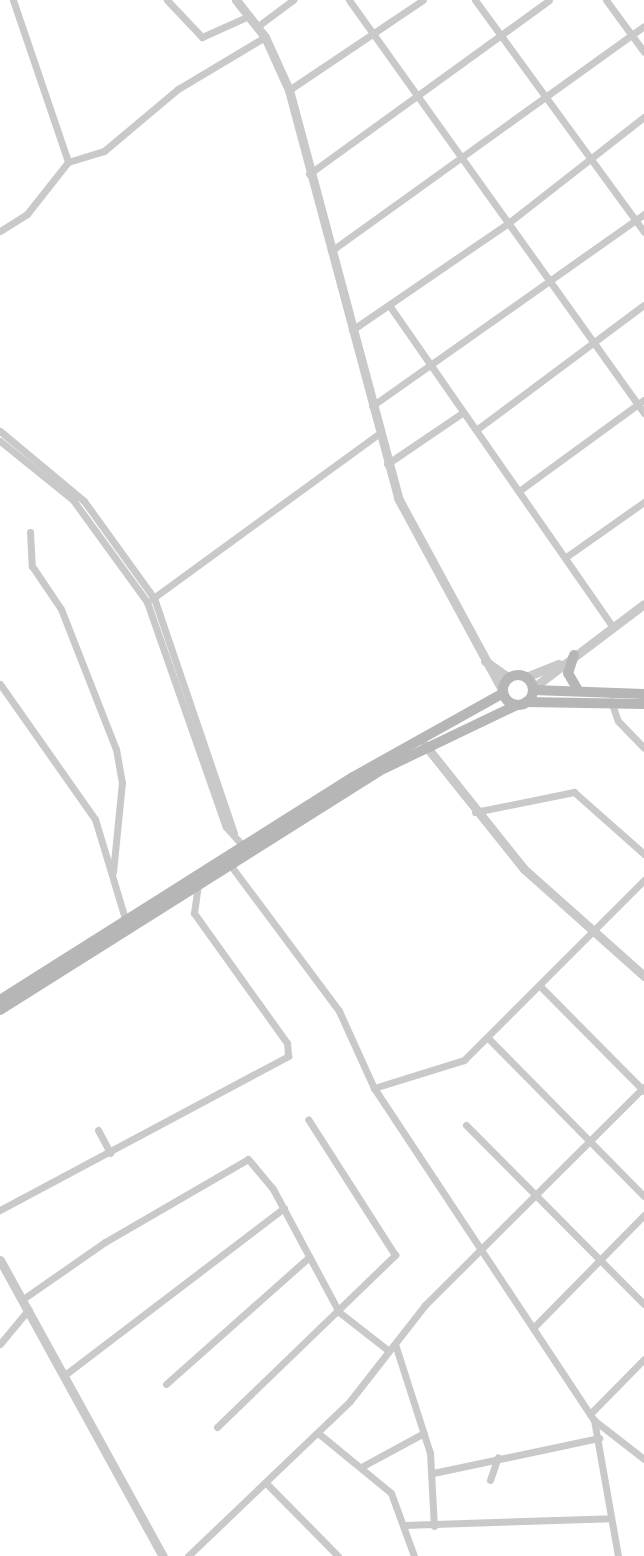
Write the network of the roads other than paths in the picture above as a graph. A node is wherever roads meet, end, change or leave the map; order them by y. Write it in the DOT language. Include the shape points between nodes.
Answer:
graph roads {
  1 [pos="13,0"];
  2 [pos="167,0"];
  3 [pos="236,0"];
  4 [pos="293,0"];
  5 [pos="349,0"];
  6 [pos="423,0"];
  7 [pos="475,0"];
  8 [pos="549,0"];
  9 [pos="606,0"];
  10 [pos="249,16"];
  11 [pos="258,26"];
  12 [pos="644,26"];
  13 [pos="374,34"];
  14 [pos="501,35"];
  15 [pos="632,35"];
  16 [pos="265,37"];
  17 [pos="644,52"];
  18 [pos="289,90"];
  19 [pos="417,97"];
  20 [pos="546,98"];
  21 [pos="644,117"];
  22 [pos="590,158"];
  23 [pos="462,160"];
  24 [pos="68,162"];
  25 [pos="309,174"];
  26 [pos="644,214"];
  27 [pos="636,220"];
  28 [pos="507,224"];
  29 [pos="0,231"];
  30 [pos="644,232"];
  31 [pos="329,252"];
  32 [pos="550,283"];
  33 [pos="389,305"];
  34 [pos="644,305"];
  35 [pos="349,331"];
  36 [pos="592,340"];
  37 [pos="431,367"];
  38 [pos="641,402"];
  39 [pos="370,407"];
  40 [pos="462,413"];
  41 [pos="644,413"];
  42 [pos="476,430"];
  43 [pos="0,431"];
  44 [pos="377,435"];
  45 [pos="0,441"];
  46 [pos="385,465"];
  47 [pos="519,491"];
  48 [pos="644,502"];
  49 [pos="30,532"];
  50 [pos="566,557"];
  51 [pos="151,600"];
  52 [pos="644,604"];
  53 [pos="612,626"];
  54 [pos="479,656"];
  55 [pos="570,658"];
  56 [pos="526,677"];
  57 [pos="509,678"];
  58 [pos="0,684"];
  59 [pos="533,689"];
  60 [pos="578,690"];
  61 [pos="503,692"];
  62 [pos="644,694"];
  63 [pos="611,701"];
  64 [pos="522,704"];
  65 [pos="644,704"];
  66 [pos="425,745"];
  67 [pos="644,748"];
  68 [pos="475,812"];
  69 [pos="246,851"];
  70 [pos="644,854"];
  71 [pos="231,866"];
  72 [pos="113,872"];
  73 [pos="644,880"];
  74 [pos="198,886"];
  75 [pos="127,925"];
  76 [pos="592,931"];
  77 [pos="644,976"];
  78 [pos="541,987"];
  79 [pos="0,1000"];
  80 [pos="0,1010"];
  81 [pos="488,1038"];
  82 [pos="374,1088"];
  83 [pos="643,1089"];
  84 [pos="308,1119"];
  85 [pos="466,1125"];
  86 [pos="98,1130"];
  87 [pos="587,1142"];
  88 [pos="110,1153"];
  89 [pos="536,1196"];
  90 [pos="644,1196"];
  91 [pos="284,1208"];
  92 [pos="0,1210"];
  93 [pos="644,1215"];
  94 [pos="483,1253"];
  95 [pos="308,1258"];
  96 [pos="0,1260"];
  97 [pos="600,1261"];
  98 [pos="23,1299"];
  99 [pos="644,1304"];
  100 [pos="29,1309"];
  101 [pos="339,1312"];
  102 [pos="535,1326"];
  103 [pos="0,1344"];
  104 [pos="395,1344"];
  105 [pos="389,1351"];
  106 [pos="644,1359"];
  107 [pos="66,1374"];
  108 [pos="166,1384"];
  109 [pos="592,1417"];
  110 [pos="217,1427"];
  111 [pos="318,1433"];
  112 [pos="424,1433"];
  113 [pos="599,1438"];
  114 [pos="498,1457"];
  115 [pos="644,1459"];
  116 [pos="363,1466"];
  117 [pos="433,1473"];
  118 [pos="490,1480"];
  119 [pos="267,1484"];
  120 [pos="611,1518"];
  121 [pos="404,1525"];
  122 [pos="434,1526"];
  123 [pos="163,1556"];
  124 [pos="188,1556"];
  125 [pos="338,1556"];
  126 [pos="414,1556"];
  127 [pos="618,1556"];
  1 -- 24 [label="street"];
  2 -- 10 [label="street" via="202,37"];
  3 -- 10 [label="street"];
  4 -- 11 [label="street"];
  5 -- 13 [label="street"];
  6 -- 13 [label="street"];
  7 -- 14 [label="street"];
  8 -- 14 [label="street"];
  9 -- 15 [label="street"];
  10 -- 11 [label="street"];
  11 -- 16 [label="street"];
  12 -- 15 [label="street"];
  13 -- 18 [label="street"];
  13 -- 19 [label="street"];
  14 -- 19 [label="street"];
  14 -- 20 [label="street"];
  15 -- 17 [label="street"];
  15 -- 20 [label="street"];
  16 -- 18 [label="street"];
  16 -- 24 [label="street" via="178,89 104,151"];
  18 -- 25 [label="street"];
  19 -- 23 [label="street"];
  19 -- 25 [label="street"];
  20 -- 22 [label="street"];
  20 -- 23 [label="street"];
  21 -- 22 [label="street"];
  22 -- 27 [label="street"];
  22 -- 28 [label="street"];
  23 -- 28 [label="street"];
  23 -- 31 [label="street"];
  24 -- 29 [label="street" via="27,214"];
  25 -- 31 [label="street"];
  26 -- 27 [label="street"];
  27 -- 30 [label="street"];
  27 -- 32 [label="street"];
  28 -- 32 [label="street"];
  28 -- 33 [label="street"];
  31 -- 35 [label="street"];
  32 -- 36 [label="street"];
  32 -- 37 [label="street"];
  33 -- 35 [label="street"];
  33 -- 37 [label="street"];
  34 -- 36 [label="street"];
  35 -- 39 [label="street"];
  36 -- 38 [label="street"];
  36 -- 42 [label="street"];
  37 -- 39 [label="street"];
  37 -- 40 [label="street"];
  38 -- 41 [label="street"];
  38 -- 47 [label="street"];
  39 -- 44 [label="street"];
  40 -- 42 [label="street"];
  40 -- 46 [label="street"];
  42 -- 47 [label="street"];
  43 -- 51 [label="street" via="84,501"];
  44 -- 46 [label="street"];
  44 -- 51 [label="street"];
  45 -- 51 [label="street" via="73,500"];
  46 -- 54 [label="street"];
  47 -- 50 [label="street"];
  48 -- 50 [label="street"];
  49 -- 72 [label="street" via="32,566 61,609 116,749 122,782"];
  50 -- 53 [label="street"];
  51 -- 69 [label="street" via="234,833"];
  52 -- 53 [label="street"];
  53 -- 55 [label="street"];
  54 -- 57 [label="street"];
  54 -- 61 [label="street"];
  55 -- 56 [label="street"];
  55 -- 59 [label="street"];
  55 -- 60 [label="main road" via="568,673"];
  56 -- 57 [label="main road"];
  56 -- 59 [label="main road"];
  57 -- 61 [label="main road"];
  58 -- 72 [label="street" via="95,819"];
  59 -- 60 [label="main road"];
  59 -- 64 [label="main road"];
  60 -- 62 [label="main road"];
  61 -- 64 [label="main road"];
  61 -- 69 [label="main road"];
  63 -- 64 [label="main road"];
  63 -- 65 [label="main road"];
  63 -- 67 [label="street" via="618,721"];
  64 -- 66 [label="main road"];
  66 -- 68 [label="street"];
  66 -- 69 [label="main road"];
  68 -- 70 [label="street" via="574,792"];
  68 -- 76 [label="street"];
  69 -- 71 [label="main road"];
  69 -- 75 [label="main road"];
  71 -- 74 [label="main road"];
  71 -- 82 [label="street" via="342,1016"];
  72 -- 75 [label="street"];
  73 -- 76 [label="street"];
  74 -- 75 [label="main road"];
  74 -- 88 [label="street" via="194,913 289,1053"];
  75 -- 79 [label="main road"];
  75 -- 80 [label="main road"];
  76 -- 77 [label="street"];
  76 -- 78 [label="street"];
  78 -- 81 [label="street"];
  78 -- 83 [label="street"];
  81 -- 82 [label="street" via="457,1064"];
  81 -- 87 [label="street"];
  82 -- 94 [label="street"];
  83 -- 87 [label="street"];
  84 -- 101 [label="street" via="395,1251"];
  85 -- 89 [label="street"];
  86 -- 88 [label="street"];
  87 -- 89 [label="street"];
  87 -- 90 [label="street"];
  88 -- 92 [label="street"];
  89 -- 94 [label="street"];
  89 -- 97 [label="street"];
  91 -- 95 [label="street"];
  91 -- 98 [label="street" via="253,1161 241,1160"];
  91 -- 107 [label="street"];
  93 -- 97 [label="street"];
  94 -- 102 [label="street"];
  94 -- 104 [label="street"];
  95 -- 101 [label="street"];
  95 -- 108 [label="street"];
  96 -- 98 [label="street"];
  97 -- 99 [label="street"];
  97 -- 102 [label="street"];
  98 -- 100 [label="street"];
  100 -- 103 [label="street"];
  100 -- 107 [label="street"];
  101 -- 105 [label="street"];
  101 -- 110 [label="street"];
  102 -- 109 [label="street"];
  104 -- 105 [label="street"];
  104 -- 112 [label="street"];
  105 -- 111 [label="street"];
  106 -- 109 [label="street"];
  107 -- 123 [label="street"];
  109 -- 113 [label="street"];
  109 -- 115 [label="street"];
  111 -- 116 [label="street"];
  111 -- 119 [label="street"];
  112 -- 116 [label="street"];
  112 -- 117 [label="street"];
  113 -- 114 [label="street"];
  113 -- 120 [label="street"];
  114 -- 117 [label="street"];
  114 -- 118 [label="street"];
  116 -- 121 [label="street" via="391,1493"];
  117 -- 122 [label="street"];
  119 -- 124 [label="street"];
  119 -- 125 [label="street"];
  120 -- 122 [label="street"];
  120 -- 127 [label="street"];
  121 -- 122 [label="street"];
  121 -- 126 [label="street"];
}
